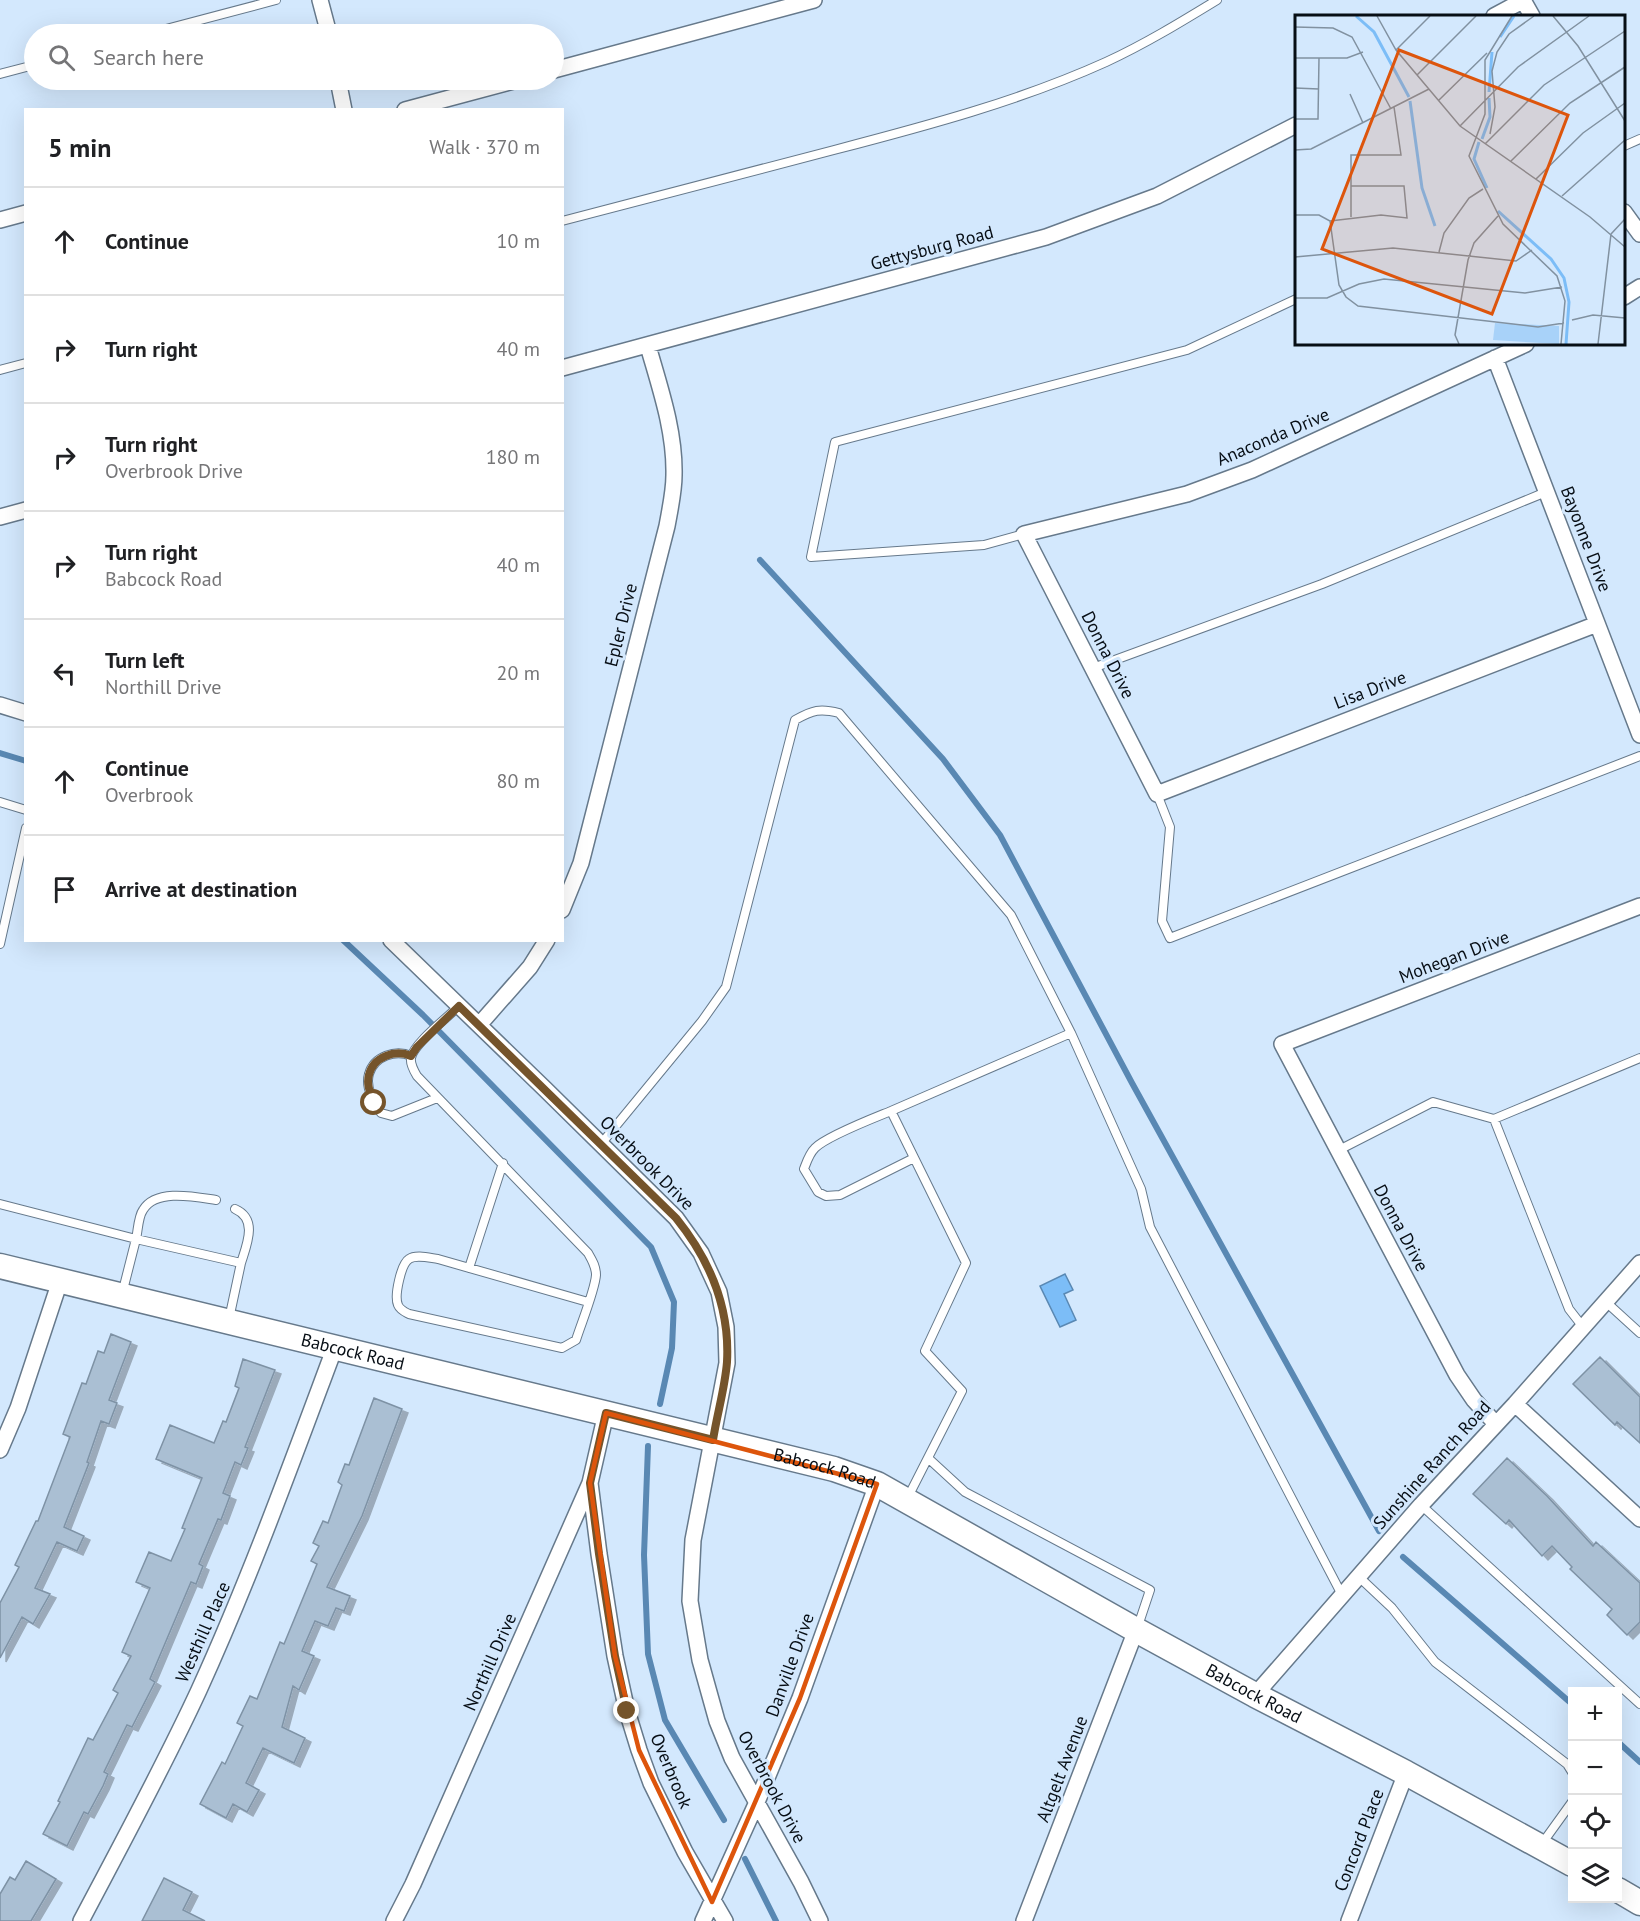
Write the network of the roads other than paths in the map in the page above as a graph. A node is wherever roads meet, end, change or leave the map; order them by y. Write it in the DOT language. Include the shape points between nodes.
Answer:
graph roads {
  1 [pos="276,0"];
  2 [pos="320,0"];
  3 [pos="814,0"];
  4 [pos="1217,0"];
  5 [pos="1523,0"];
  6 [pos="1496,15"];
  7 [pos="1531,15"];
  8 [pos="185,24"];
  9 [pos="326,24"];
  10 [pos="24,67"];
  11 [pos="564,67"];
  12 [pos="0,74"];
  13 [pos="340,90"];
  14 [pos="480,90"];
  15 [pos="344,108"];
  16 [pos="412,108"];
  17 [pos="1295,126"];
  18 [pos="1640,139"];
  19 [pos="1625,145"];
  20 [pos="24,214"];
  21 [pos="1625,215"];
  22 [pos="0,220"];
  23 [pos="564,220"];
  24 [pos="1640,234"];
  25 [pos="1640,287"];
  26 [pos="1625,296"];
  27 [pos="1295,298"];
  28 [pos="1524,345"];
  29 [pos="648,346"];
  30 [pos="1495,358"];
  31 [pos="24,364"];
  32 [pos="564,367"];
  33 [pos="0,370"];
  34 [pos="1546,492"];
  35 [pos="24,511"];
  36 [pos="0,517"];
  37 [pos="1024,534"];
  38 [pos="1597,624"];
  39 [pos="1093,668"];
  40 [pos="0,705"];
  41 [pos="24,713"];
  42 [pos="1640,735"];
  43 [pos="1640,756"];
  44 [pos="1157,794"];
  45 [pos="0,802"];
  46 [pos="24,809"];
  47 [pos="24,837"];
  48 [pos="564,905"];
  49 [pos="1640,906"];
  50 [pos="393,942"];
  51 [pos="546,942"];
  52 [pos="0,944"];
  53 [pos="459,1006"];
  54 [pos="479,1025"];
  55 [pos="1071,1034"];
  56 [pos="1282,1044"];
  57 [pos="411,1056"];
  58 [pos="1640,1058"];
  59 [pos="436,1098"];
  60 [pos="891,1111"];
  61 [pos="1494,1119"];
  62 [pos="601,1144"];
  63 [pos="1337,1151"];
  64 [pos="914,1158"];
  65 [pos="503,1163"];
  66 [pos="216,1200"];
  67 [pos="0,1204"];
  68 [pos="234,1209"];
  69 [pos="136,1239"];
  70 [pos="241,1263"];
  71 [pos="1640,1263"];
  72 [pos="0,1266"];
  73 [pos="469,1268"];
  74 [pos="60,1281"];
  75 [pos="122,1295"];
  76 [pos="588,1302"];
  77 [pos="1606,1302"];
  78 [pos="229,1321"];
  79 [pos="1583,1327"];
  80 [pos="1640,1333"];
  81 [pos="336,1347"];
  82 [pos="1515,1404"];
  83 [pos="606,1413"];
  84 [pos="1496,1424"];
  85 [pos="713,1440"];
  86 [pos="0,1450"];
  87 [pos="928,1458"];
  88 [pos="590,1483"];
  89 [pos="877,1484"];
  90 [pos="906,1501"];
  91 [pos="1421,1505"];
  92 [pos="1640,1519"];
  93 [pos="1359,1577"];
  94 [pos="1342,1595"];
  95 [pos="1136,1630"];
  96 [pos="1255,1695"];
  97 [pos="1640,1704"];
  98 [pos="1568,1766"];
  99 [pos="1406,1773"];
  100 [pos="757,1802"];
  101 [pos="1568,1808"];
  102 [pos="1540,1846"];
  103 [pos="1568,1862"];
  104 [pos="1622,1893"];
  105 [pos="712,1902"];
  106 [pos="1640,1903"];
  107 [pos="81,1921"];
  108 [pos="394,1921"];
  109 [pos="703,1921"];
  110 [pos="725,1921"];
  111 [pos="820,1921"];
  112 [pos="1024,1921"];
  113 [pos="1349,1921"];
  1 -- 8 [label="lane"];
  2 -- 9 [label="street"];
  3 -- 11 [label="street"];
  4 -- 23 [label="lane" via="1105,62 1031,91 877,138"];
  5 -- 6 [label="street"];
  5 -- 7 [label="street"];
  10 -- 12 [label="lane"];
  13 -- 15 [label="street"];
  14 -- 16 [label="street"];
  17 -- 29 [label="street, Gettysburg Road" via="1157,196 1046,237"];
  18 -- 19 [label="lane"];
  20 -- 22 [label="street"];
  21 -- 24 [label="street"];
  25 -- 26 [label="street"];
  27 -- 37 [label="lane" via="1187,350 835,442 811,557 984,545"];
  28 -- 30 [label="street, Anaconda Drive"];
  29 -- 32 [label="street, Gettysburg Road"];
  29 -- 48 [label="street, Epler Drive" via="667,414 673,490 580,862"];
  30 -- 34 [label="street, Bayonne Drive"];
  30 -- 37 [label="street, Anaconda Drive" via="1252,470 1186,494"];
  31 -- 33 [label="lane"];
  34 -- 38 [label="street, Bayonne Drive"];
  34 -- 39 [label="lane" via="1322,584"];
  35 -- 36 [label="street"];
  37 -- 39 [label="street, Donna Drive"];
  38 -- 42 [label="street, Bayonne Drive"];
  38 -- 44 [label="street, Lisa Drive"];
  39 -- 44 [label="street, Donna Drive"];
  40 -- 41 [label="street"];
  43 -- 44 [label="lane" via="1170,938 1162,921 1170,827"];
  45 -- 46 [label="lane"];
  47 -- 52 [label="lane"];
  49 -- 56 [label="street, Mohegan Drive"];
  50 -- 53 [label="street, Overbrook Drive"];
  51 -- 54 [label="street" via="530,967"];
  53 -- 54 [label="street, Overbrook Drive"];
  53 -- 57 [label="lane"];
  54 -- 62 [label="street, Overbrook Drive"];
  55 -- 60 [label="lane"];
  55 -- 62 [label="lane" via="1011,915 839,713 824,709 795,720 726,987"];
  55 -- 94 [label="lane" via="1141,1189 1150,1227"];
  56 -- 63 [label="street, Donna Drive"];
  57 -- 59 [label="lane" via="417,1076"];
  57 -- 59 [label="lane" via="403,1052 387,1054 375,1064 368,1087 374,1103 381,1113 392,1116"];
  58 -- 61 [label="lane"];
  59 -- 65 [label="lane"];
  60 -- 64 [label="lane"];
  60 -- 64 [label="lane" via="816,1147 804,1169 818,1192 840,1196"];
  61 -- 63 [label="lane" via="1433,1102"];
  61 -- 79 [label="lane" via="1569,1309"];
  62 -- 85 [label="street, Overbrook Drive" via="690,1235 718,1292 726,1328 727,1363"];
  63 -- 84 [label="street, Donna Drive" via="1457,1376"];
  64 -- 87 [label="lane" via="966,1263 925,1351 962,1391"];
  65 -- 73 [label="lane"];
  65 -- 76 [label="lane" via="595,1264 596,1276"];
  66 -- 69 [label="lane" via="182,1194 154,1201 143,1210"];
  67 -- 69 [label="lane"];
  68 -- 70 [label="lane" via="249,1221"];
  69 -- 70 [label="lane"];
  69 -- 75 [label="lane"];
  70 -- 78 [label="lane"];
  71 -- 77 [label="street, Sunshine Ranch Road"];
  72 -- 74 [label="main road, Babcock Road"];
  73 -- 76 [label="lane"];
  73 -- 76 [label="lane" via="438,1259 409,1259 402,1268 398,1305 409,1314 562,1348 576,1340"];
  74 -- 75 [label="main road, Babcock Road"];
  74 -- 86 [label="street"];
  75 -- 78 [label="main road, Babcock Road"];
  77 -- 79 [label="street, Sunshine Ranch Road"];
  77 -- 80 [label="lane"];
  78 -- 81 [label="main road, Babcock Road"];
  79 -- 82 [label="street, Sunshine Ranch Road"];
  81 -- 83 [label="main road, Babcock Road"];
  81 -- 107 [label="street, Westhill Place" via="199,1690"];
  82 -- 84 [label="street, Sunshine Ranch Road"];
  82 -- 92 [label="street"];
  83 -- 85 [label="main road, Babcock Road"];
  83 -- 88 [label="street, Northill Drive"];
  84 -- 91 [label="street, Sunshine Ranch Road"];
  85 -- 89 [label="main road, Babcock Road" via="834,1469"];
  85 -- 100 [label="street, Overbrook Drive" via="693,1540 690,1601 700,1660 717,1721"];
  87 -- 90 [label="lane"];
  87 -- 95 [label="lane" via="965,1492 1150,1590"];
  88 -- 105 [label="street, Overbrook" via="615,1656 627,1711 651,1783"];
  88 -- 108 [label="street, Northill Drive"];
  89 -- 90 [label="main road, Babcock Road"];
  89 -- 100 [label="street, Danville Drive" via="800,1698"];
  90 -- 95 [label="main road, Babcock Road"];
  91 -- 93 [label="street, Sunshine Ranch Road"];
  91 -- 97 [label="lane"];
  93 -- 94 [label="street, Sunshine Ranch Road"];
  93 -- 98 [label="lane" via="1392,1608 1435,1662"];
  94 -- 96 [label="street, Sunshine Ranch Road"];
  95 -- 96 [label="main road, Babcock Road"];
  95 -- 112 [label="street, Altgelt Avenue"];
  96 -- 99 [label="main road, Babcock Road"];
  99 -- 102 [label="main road, Babcock Road"];
  99 -- 113 [label="street, Concord Place"];
  100 -- 105 [label="street, Danville Drive"];
  100 -- 111 [label="street, Overbrook Drive"];
  101 -- 102 [label="lane"];
  102 -- 103 [label="main road, Babcock Road"];
  104 -- 106 [label="main road"];
  105 -- 109 [label="street, Danville Drive"];
  105 -- 110 [label="street, Overbrook"];
}
